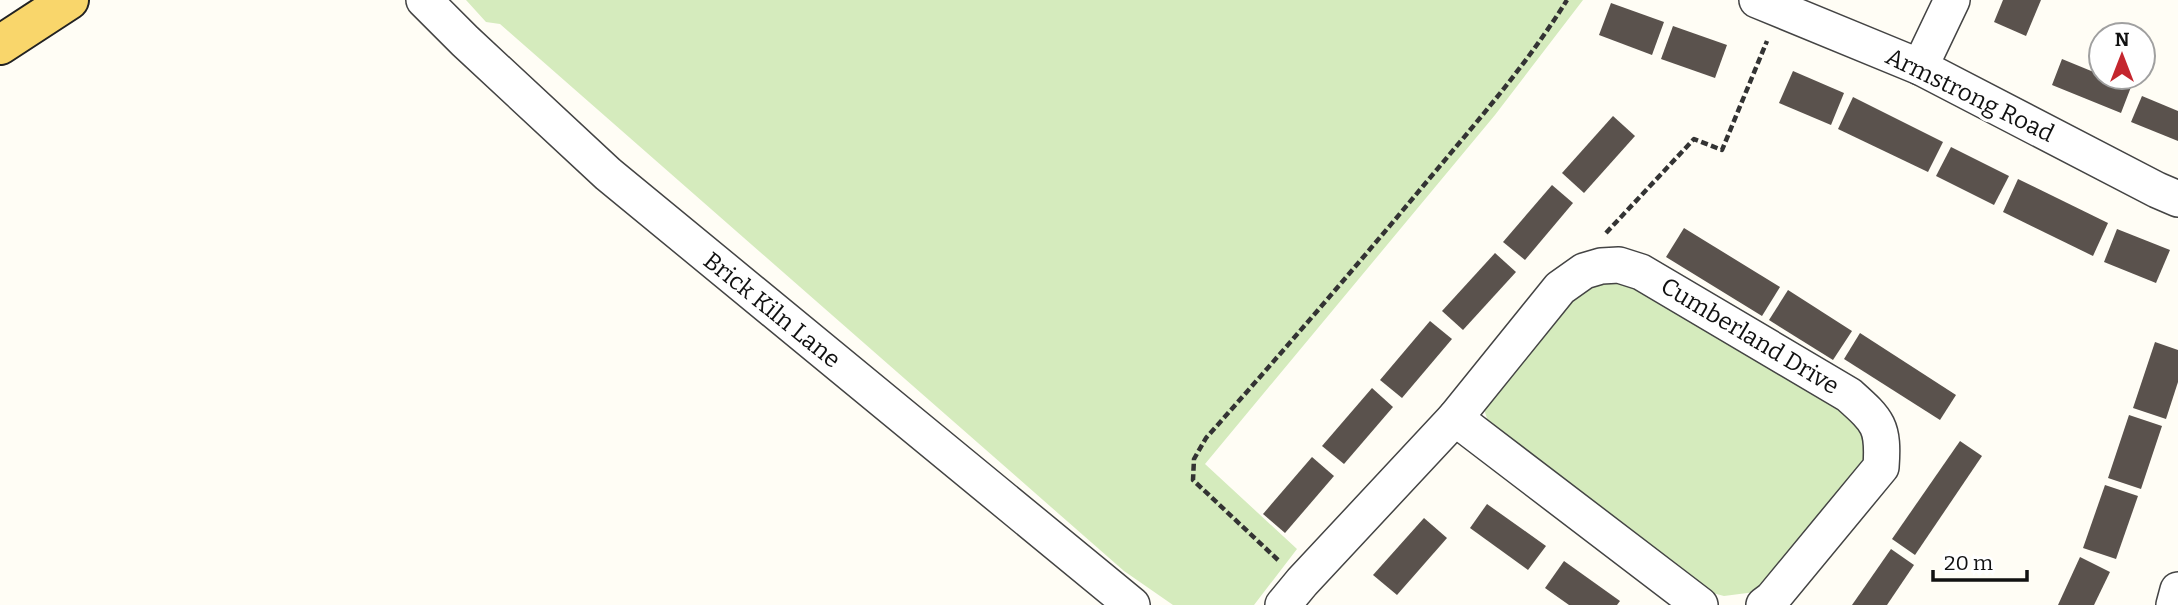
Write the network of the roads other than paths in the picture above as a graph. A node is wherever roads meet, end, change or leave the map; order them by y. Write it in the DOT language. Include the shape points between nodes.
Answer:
graph roads {
  1 [pos="69,0"];
  2 [pos="424,0"];
  3 [pos="1952,0"];
  4 [pos="1764,15"];
  5 [pos="0,45"];
  6 [pos="1920,67"];
  7 [pos="2178,199"];
  8 [pos="1455,418"];
  9 [pos="2178,590"];
  10 [pos="1301,597"];
  11 [pos="1132,605"];
  12 [pos="1700,605"];
  13 [pos="1764,605"];
  14 [pos="2174,605"];
  1 -- 5 [label="main road"];
  2 -- 11 [label="street, Brick Kiln Lane" via="608,174"];
  3 -- 6 [label="street"];
  4 -- 6 [label="street, Armstrong Road"];
  6 -- 7 [label="street, Armstrong Road"];
  8 -- 10 [label="street"];
  8 -- 12 [label="street"];
  8 -- 13 [label="street, Cumberland Drive" via="1560,288 1584,271 1601,266 1619,265 1641,272 1849,395 1874,418 1883,443 1881,467"];
  9 -- 14 [label="street"];
}
